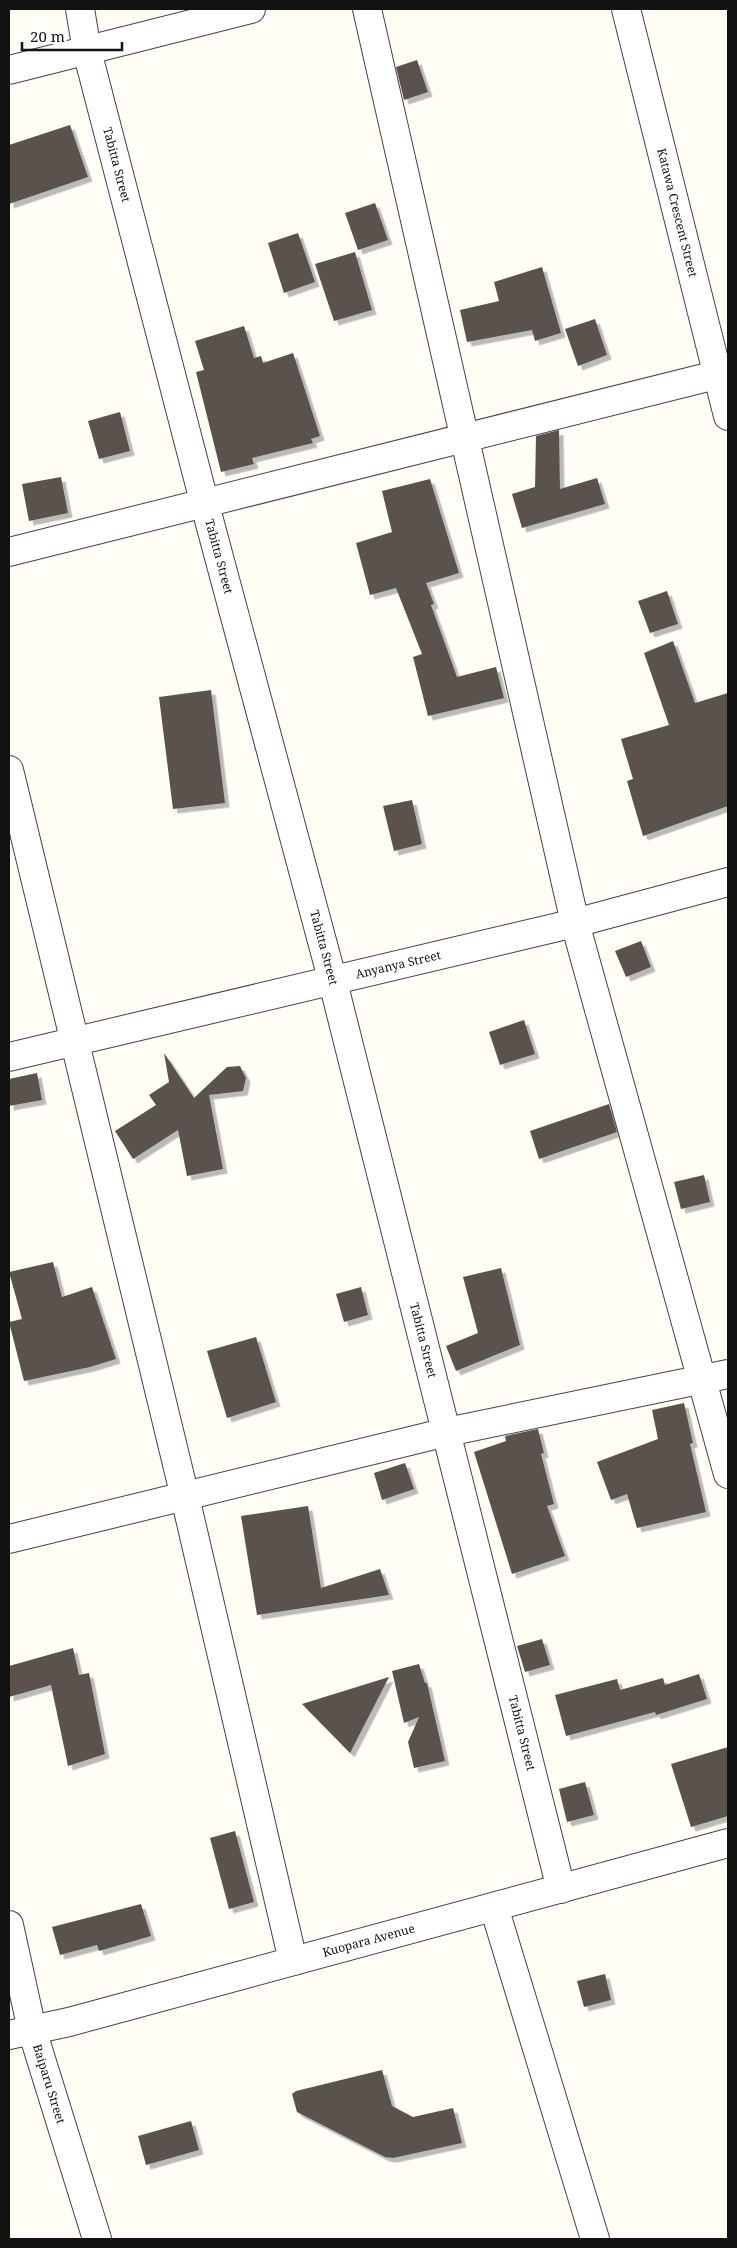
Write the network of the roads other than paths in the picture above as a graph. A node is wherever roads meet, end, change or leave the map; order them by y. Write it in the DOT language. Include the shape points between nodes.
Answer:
graph roads {
  1 [pos="80,9"];
  2 [pos="251,9"];
  3 [pos="367,9"];
  4 [pos="626,9"];
  5 [pos="87,51"];
  6 [pos="9,70"];
  7 [pos="723,374"];
  8 [pos="728,416"];
  9 [pos="465,438"];
  10 [pos="205,505"];
  11 [pos="9,552"];
  12 [pos="9,770"];
  13 [pos="728,882"];
  14 [pos="575,923"];
  15 [pos="333,982"];
  16 [pos="75,1041"];
  17 [pos="9,1057"];
  18 [pos="728,1374"];
  19 [pos="701,1381"];
  20 [pos="447,1432"];
  21 [pos="728,1474"];
  22 [pos="185,1497"];
  23 [pos="9,1539"];
  24 [pos="728,1843"];
  25 [pos="561,1889"];
  26 [pos="494,1907"];
  27 [pos="9,1925"];
  28 [pos="293,1961"];
  29 [pos="20,2032"];
  30 [pos="98,2239"];
  31 [pos="595,2239"];
  1 -- 5 [label="street, Tabitta Street"];
  2 -- 5 [label="street"];
  3 -- 9 [label="street"];
  4 -- 7 [label="street, Katawa Crescent Street"];
  5 -- 6 [label="street"];
  5 -- 10 [label="street, Tabitta Street"];
  7 -- 8 [label="street, Katawa Crescent Street"];
  7 -- 9 [label="street"];
  9 -- 10 [label="street"];
  9 -- 14 [label="street"];
  10 -- 11 [label="street"];
  10 -- 15 [label="street, Tabitta Street"];
  12 -- 16 [label="street"];
  13 -- 14 [label="street, Anyanya Street"];
  14 -- 15 [label="street, Anyanya Street"];
  14 -- 19 [label="street"];
  15 -- 16 [label="street, Anyanya Street"];
  15 -- 20 [label="street, Tabitta Street"];
  16 -- 17 [label="street, Anyanya Street"];
  16 -- 22 [label="street"];
  18 -- 19 [label="street"];
  19 -- 20 [label="street"];
  19 -- 21 [label="street"];
  20 -- 22 [label="street"];
  20 -- 25 [label="street, Tabitta Street"];
  22 -- 23 [label="street"];
  22 -- 28 [label="street"];
  24 -- 25 [label="street, Kuopara Avenue"];
  25 -- 26 [label="street, Kuopara Avenue"];
  26 -- 28 [label="street, Kuopara Avenue"];
  26 -- 31 [label="street"];
  27 -- 29 [label="street, Baiparu Street"];
  28 -- 29 [label="street, Kuopara Avenue" via="69,2022"];
  29 -- 30 [label="street, Baiparu Street"];
}
